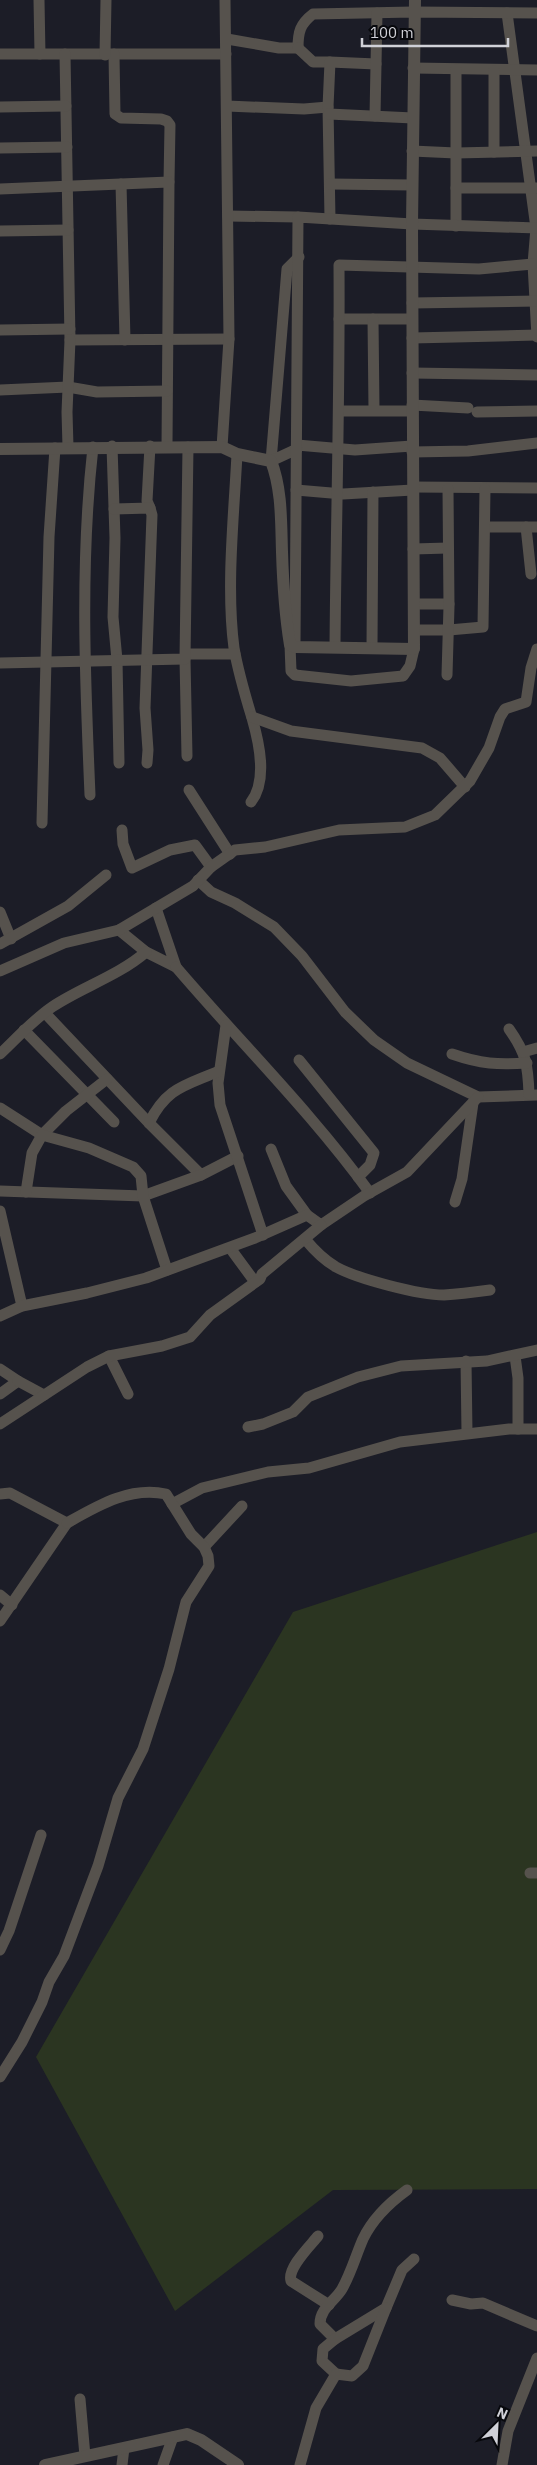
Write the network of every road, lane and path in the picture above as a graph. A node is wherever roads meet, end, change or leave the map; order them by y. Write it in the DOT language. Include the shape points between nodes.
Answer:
graph roads {
  1 [pos="39,0"];
  2 [pos="106,0"];
  3 [pos="225,0"];
  4 [pos="518,0"];
  5 [pos="414,6"];
  6 [pos="377,13"];
  7 [pos="513,13"];
  8 [pos="537,13"];
  9 [pos="226,48"];
  10 [pos="298,48"];
  11 [pos="0,54"];
  12 [pos="40,54"];
  13 [pos="65,54"];
  14 [pos="110,54"];
  15 [pos="330,62"];
  16 [pos="376,64"];
  17 [pos="413,68"];
  18 [pos="456,70"];
  19 [pos="516,70"];
  20 [pos="537,70"];
  21 [pos="494,71"];
  22 [pos="66,106"];
  23 [pos="227,106"];
  24 [pos="0,107"];
  25 [pos="328,110"];
  26 [pos="376,116"];
  27 [pos="413,118"];
  28 [pos="67,147"];
  29 [pos="0,148"];
  30 [pos="412,150"];
  31 [pos="494,152"];
  32 [pos="532,152"];
  33 [pos="456,153"];
  34 [pos="169,182"];
  35 [pos="121,184"];
  36 [pos="330,184"];
  37 [pos="412,185"];
  38 [pos="67,188"];
  39 [pos="456,188"];
  40 [pos="534,188"];
  41 [pos="0,190"];
  42 [pos="228,216"];
  43 [pos="298,217"];
  44 [pos="330,219"];
  45 [pos="412,224"];
  46 [pos="456,226"];
  47 [pos="536,228"];
  48 [pos="68,230"];
  49 [pos="0,231"];
  50 [pos="299,256"];
  51 [pos="412,268"];
  52 [pos="535,269"];
  53 [pos="536,301"];
  54 [pos="412,303"];
  55 [pos="340,319"];
  56 [pos="373,319"];
  57 [pos="412,319"];
  58 [pos="0,330"];
  59 [pos="70,334"];
  60 [pos="537,336"];
  61 [pos="412,338"];
  62 [pos="168,339"];
  63 [pos="228,339"];
  64 [pos="124,340"];
  65 [pos="412,373"];
  66 [pos="537,375"];
  67 [pos="68,387"];
  68 [pos="0,390"];
  69 [pos="167,391"];
  70 [pos="412,408"];
  71 [pos="374,410"];
  72 [pos="340,411"];
  73 [pos="537,412"];
  74 [pos="537,443"];
  75 [pos="112,446"];
  76 [pos="150,446"];
  77 [pos="166,446"];
  78 [pos="93,447"];
  79 [pos="188,447"];
  80 [pos="222,447"];
  81 [pos="297,447"];
  82 [pos="62,448"];
  83 [pos="0,449"];
  84 [pos="340,449"];
  85 [pos="412,449"];
  86 [pos="237,454"];
  87 [pos="271,461"];
  88 [pos="537,488"];
  89 [pos="413,489"];
  90 [pos="448,489"];
  91 [pos="485,489"];
  92 [pos="296,490"];
  93 [pos="373,492"];
  94 [pos="337,493"];
  95 [pos="150,508"];
  96 [pos="114,509"];
  97 [pos="485,527"];
  98 [pos="532,527"];
  99 [pos="448,548"];
  100 [pos="413,549"];
  101 [pos="530,574"];
  102 [pos="414,604"];
  103 [pos="449,604"];
  104 [pos="414,630"];
  105 [pos="449,630"];
  106 [pos="292,646"];
  107 [pos="335,647"];
  108 [pos="372,648"];
  109 [pos="414,649"];
  110 [pos="537,649"];
  111 [pos="235,654"];
  112 [pos="185,657"];
  113 [pos="117,660"];
  114 [pos="84,661"];
  115 [pos="148,661"];
  116 [pos="47,662"];
  117 [pos="0,663"];
  118 [pos="447,675"];
  119 [pos="531,701"];
  120 [pos="252,717"];
  121 [pos="188,756"];
  122 [pos="118,763"];
  123 [pos="147,763"];
  124 [pos="465,787"];
  125 [pos="190,790"];
  126 [pos="90,795"];
  127 [pos="250,802"];
  128 [pos="42,823"];
  129 [pos="122,830"];
  130 [pos="230,854"];
  131 [pos="211,867"];
  132 [pos="106,875"];
  133 [pos="198,880"];
  134 [pos="156,908"];
  135 [pos="0,912"];
  136 [pos="119,930"];
  137 [pos="5,942"];
  138 [pos="146,952"];
  139 [pos="176,967"];
  140 [pos="0,971"];
  141 [pos="45,1013"];
  142 [pos="226,1025"];
  143 [pos="509,1029"];
  144 [pos="24,1030"];
  145 [pos="537,1048"];
  146 [pos="0,1054"];
  147 [pos="452,1054"];
  148 [pos="525,1057"];
  149 [pos="299,1060"];
  150 [pos="219,1071"];
  151 [pos="108,1079"];
  152 [pos="88,1093"];
  153 [pos="533,1094"];
  154 [pos="476,1100"];
  155 [pos="0,1108"];
  156 [pos="114,1122"];
  157 [pos="149,1123"];
  158 [pos="42,1134"];
  159 [pos="271,1149"];
  160 [pos="238,1156"];
  161 [pos="201,1175"];
  162 [pos="358,1177"];
  163 [pos="0,1190"];
  164 [pos="26,1192"];
  165 [pos="370,1193"];
  166 [pos="143,1196"];
  167 [pos="455,1202"];
  168 [pos="0,1211"];
  169 [pos="307,1215"];
  170 [pos="321,1225"];
  171 [pos="263,1234"];
  172 [pos="304,1239"];
  173 [pos="230,1248"];
  174 [pos="167,1270"];
  175 [pos="256,1282"];
  176 [pos="490,1290"];
  177 [pos="22,1306"];
  178 [pos="0,1316"];
  179 [pos="537,1350"];
  180 [pos="109,1356"];
  181 [pos="515,1356"];
  182 [pos="466,1360"];
  183 [pos="0,1369"];
  184 [pos="18,1381"];
  185 [pos="0,1394"];
  186 [pos="128,1394"];
  187 [pos="44,1395"];
  188 [pos="0,1424"];
  189 [pos="248,1427"];
  190 [pos="518,1428"];
  191 [pos="537,1429"];
  192 [pos="467,1433"];
  193 [pos="0,1494"];
  194 [pos="172,1504"];
  195 [pos="242,1506"];
  196 [pos="67,1523"];
  197 [pos="204,1547"];
  198 [pos="0,1595"];
  199 [pos="12,1605"];
  200 [pos="0,1621"];
  201 [pos="41,1835"];
  202 [pos="0,1950"];
  203 [pos="0,2077"];
  204 [pos="407,2190"];
  205 [pos="318,2236"];
  206 [pos="414,2259"];
  207 [pos="452,2300"];
  208 [pos="329,2305"];
  209 [pos="386,2308"];
  210 [pos="537,2326"];
  211 [pos="334,2339"];
  212 [pos="537,2358"];
  213 [pos="336,2374"];
  214 [pos="533,2380"];
  215 [pos="80,2399"];
  216 [pos="173,2437"];
  217 [pos="124,2448"];
  218 [pos="85,2456"];
  219 [pos="70,2462"];
  220 [pos="45,2465"];
  221 [pos="122,2465"];
  222 [pos="163,2465"];
  223 [pos="238,2465"];
  224 [pos="300,2465"];
  225 [pos="502,2465"];
  1 -- 12 [label="street"];
  2 -- 14 [label="street"];
  3 -- 9 [label="street"];
  4 -- 7 [label="street"];
  5 -- 6 [label="street"];
  5 -- 7 [label="street"];
  5 -- 17 [label="street"];
  6 -- 10 [label="street" via="313,14 303,22 298,32"];
  6 -- 16 [label="street"];
  7 -- 8 [label="street"];
  7 -- 19 [label="street"];
  9 -- 10 [label="street"];
  9 -- 14 [label="street"];
  9 -- 23 [label="street"];
  10 -- 15 [label="street" via="313,62"];
  11 -- 12 [label="street"];
  12 -- 13 [label="street"];
  13 -- 14 [label="street"];
  13 -- 22 [label="street"];
  14 -- 34 [label="street" via="115,114 121,118 167,120 170,125"];
  15 -- 16 [label="street"];
  15 -- 25 [label="street"];
  16 -- 26 [label="street"];
  17 -- 18 [label="street"];
  17 -- 27 [label="street"];
  18 -- 21 [label="street"];
  18 -- 33 [label="street"];
  19 -- 20 [label="street"];
  19 -- 21 [label="street"];
  19 -- 32 [label="street"];
  21 -- 31 [label="street"];
  22 -- 24 [label="street"];
  22 -- 28 [label="street"];
  23 -- 25 [label="street"];
  23 -- 42 [label="street"];
  25 -- 26 [label="street"];
  25 -- 36 [label="street"];
  26 -- 27 [label="street"];
  27 -- 30 [label="street"];
  28 -- 29 [label="street"];
  28 -- 38 [label="street"];
  30 -- 33 [label="street"];
  30 -- 37 [label="street"];
  31 -- 32 [label="street"];
  31 -- 33 [label="street"];
  32 -- 40 [label="street"];
  33 -- 39 [label="street"];
  34 -- 35 [label="street"];
  34 -- 62 [label="street"];
  35 -- 38 [label="street"];
  35 -- 64 [label="street"];
  36 -- 37 [label="street"];
  36 -- 44 [label="street"];
  37 -- 45 [label="street"];
  38 -- 41 [label="street"];
  38 -- 48 [label="street"];
  39 -- 40 [label="street"];
  39 -- 46 [label="street"];
  40 -- 47 [label="street"];
  42 -- 43 [label="street"];
  42 -- 63 [label="street"];
  43 -- 44 [label="street"];
  43 -- 50 [label="street"];
  44 -- 45 [label="street"];
  45 -- 46 [label="street"];
  45 -- 51 [label="street"];
  46 -- 47 [label="street"];
  47 -- 52 [label="street"];
  48 -- 49 [label="street"];
  48 -- 59 [label="street"];
  50 -- 81 [label="street"];
  50 -- 87 [label="street" via="287,269"];
  51 -- 52 [label="street"];
  51 -- 54 [label="street"];
  51 -- 55 [label="street" via="340,266"];
  52 -- 53 [label="street"];
  53 -- 54 [label="street"];
  53 -- 60 [label="street"];
  54 -- 57 [label="street"];
  55 -- 56 [label="street"];
  55 -- 72 [label="street"];
  56 -- 57 [label="street"];
  56 -- 71 [label="street"];
  57 -- 61 [label="street"];
  58 -- 59 [label="street"];
  59 -- 64 [label="street"];
  59 -- 67 [label="street"];
  60 -- 61 [label="street"];
  61 -- 65 [label="street"];
  62 -- 63 [label="street"];
  62 -- 64 [label="street"];
  62 -- 69 [label="street"];
  63 -- 80 [label="street"];
  65 -- 66 [label="street"];
  65 -- 70 [label="street"];
  67 -- 68 [label="street"];
  67 -- 69 [label="street" via="97,392"];
  67 -- 82 [label="street"];
  69 -- 77 [label="street"];
  70 -- 71 [label="street"];
  70 -- 73 [label="street"];
  70 -- 85 [label="street"];
  71 -- 72 [label="street"];
  72 -- 84 [label="street"];
  74 -- 85 [label="street" via="468,451"];
  75 -- 76 [label="street"];
  75 -- 78 [label="street"];
  75 -- 96 [label="street"];
  76 -- 77 [label="street"];
  76 -- 95 [label="street" via="147,501"];
  77 -- 79 [label="street"];
  78 -- 82 [label="street"];
  78 -- 114 [label="street" via="87,504"];
  79 -- 80 [label="street"];
  79 -- 112 [label="street"];
  80 -- 86 [label="street"];
  81 -- 84 [label="street"];
  81 -- 87 [label="street"];
  81 -- 92 [label="street"];
  82 -- 83 [label="street"];
  82 -- 116 [label="street" via="49,536"];
  84 -- 85 [label="street"];
  84 -- 94 [label="street"];
  85 -- 89 [label="street"];
  86 -- 87 [label="street"];
  86 -- 111 [label="street" via="232,591"];
  87 -- 106 [label="street" via="276,473 284,605"];
  88 -- 91 [label="street"];
  89 -- 90 [label="street"];
  89 -- 93 [label="street"];
  89 -- 100 [label="street"];
  90 -- 91 [label="street"];
  90 -- 99 [label="street"];
  91 -- 97 [label="street"];
  92 -- 94 [label="street"];
  92 -- 106 [label="street"];
  93 -- 94 [label="street"];
  93 -- 108 [label="street"];
  94 -- 107 [label="street"];
  95 -- 96 [label="street"];
  95 -- 115 [label="street"];
  96 -- 113 [label="street" via="113,617"];
  97 -- 98 [label="street"];
  97 -- 105 [label="street" via="483,627"];
  98 -- 101 [label="street"];
  99 -- 100 [label="street"];
  99 -- 103 [label="street"];
  100 -- 102 [label="street"];
  102 -- 103 [label="street"];
  102 -- 104 [label="street"];
  103 -- 105 [label="street"];
  104 -- 105 [label="street"];
  104 -- 109 [label="street"];
  105 -- 118 [label="street"];
  106 -- 107 [label="street"];
  106 -- 109 [label="street" via="291,671 295,675 351,681 403,676 410,666"];
  107 -- 108 [label="street"];
  108 -- 109 [label="street"];
  110 -- 119 [label="street" via="531,668"];
  111 -- 112 [label="street"];
  111 -- 120 [label="street"];
  112 -- 115 [label="street"];
  112 -- 121 [label="street"];
  113 -- 114 [label="street"];
  113 -- 115 [label="street"];
  113 -- 122 [label="street"];
  114 -- 116 [label="street"];
  114 -- 126 [label="street"];
  115 -- 123 [label="street" via="145,708"];
  116 -- 117 [label="street"];
  116 -- 128 [label="street"];
  119 -- 124 [label="street" via="505,709 489,748"];
  120 -- 124 [label="street" via="291,731 422,748 440,758"];
  120 -- 127 [label="street" via="258,736 259,783 256,796"];
  124 -- 130 [label="street" via="435,815 405,827 339,830 265,847 235,850"];
  125 -- 130 [label="street"];
  129 -- 131 [label="street" via="123,844 132,868 170,850 195,845"];
  130 -- 131 [label="street"];
  131 -- 133 [label="street"];
  132 -- 137 [label="street" via="68,906"];
  133 -- 134 [label="street"];
  133 -- 154 [label="street" via="211,892 274,927 302,956 345,1012 374,1040 406,1063"];
  134 -- 136 [label="street"];
  134 -- 139 [label="street"];
  135 -- 137 [label="street"];
  136 -- 138 [label="street"];
  136 -- 140 [label="street" via="64,943"];
  138 -- 139 [label="street"];
  138 -- 141 [label="street" via="132,964"];
  139 -- 142 [label="street"];
  141 -- 144 [label="street"];
  141 -- 151 [label="street"];
  142 -- 150 [label="street"];
  142 -- 162 [label="street"];
  143 -- 148 [label="street"];
  144 -- 146 [label="street"];
  144 -- 152 [label="street"];
  145 -- 148 [label="street"];
  147 -- 148 [label="street" via="478,1063 498,1065"];
  148 -- 153 [label="street"];
  149 -- 162 [label="street" via="374,1153"];
  150 -- 157 [label="street" via="175,1090 158,1105"];
  150 -- 160 [label="street" via="220,1105"];
  151 -- 152 [label="street"];
  151 -- 157 [label="street"];
  152 -- 156 [label="street"];
  152 -- 158 [label="street"];
  153 -- 154 [label="street"];
  154 -- 165 [label="street" via="407,1172"];
  154 -- 167 [label="street"];
  155 -- 158 [label="street"];
  157 -- 161 [label="street"];
  158 -- 164 [label="street" via="32,1153"];
  158 -- 166 [label="street" via="89,1148 133,1167 141,1176"];
  159 -- 169 [label="street" via="286,1186"];
  160 -- 161 [label="street"];
  160 -- 171 [label="street"];
  161 -- 166 [label="street"];
  162 -- 165 [label="street"];
  163 -- 164 [label="street"];
  164 -- 166 [label="street"];
  165 -- 170 [label="street"];
  166 -- 174 [label="street"];
  168 -- 177 [label="street"];
  169 -- 170 [label="street"];
  169 -- 171 [label="street"];
  170 -- 172 [label="street"];
  171 -- 173 [label="street"];
  172 -- 175 [label="street"];
  172 -- 176 [label="street" via="317,1254 337,1267 387,1284 443,1295"];
  173 -- 174 [label="street"];
  173 -- 175 [label="street"];
  174 -- 177 [label="street" via="87,1293"];
  175 -- 180 [label="street" via="210,1316 190,1337"];
  177 -- 178 [label="street"];
  179 -- 181 [label="street"];
  180 -- 186 [label="street"];
  180 -- 187 [label="street"];
  181 -- 182 [label="street" via="487,1361"];
  181 -- 190 [label="street"];
  182 -- 189 [label="street" via="401,1366 358,1377 308,1396 293,1412"];
  182 -- 192 [label="street"];
  183 -- 184 [label="street"];
  184 -- 185 [label="street"];
  184 -- 187 [label="street"];
  187 -- 188 [label="street"];
  190 -- 191 [label="street"];
  190 -- 192 [label="street"];
  192 -- 194 [label="street" via="400,1442 309,1468 268,1472 202,1488"];
  193 -- 196 [label="street" via="10,1493"];
  194 -- 196 [label="street" via="166,1494 152,1491 129,1494"];
  194 -- 197 [label="street" via="191,1534"];
  195 -- 197 [label="street"];
  196 -- 199 [label="street"];
  197 -- 203 [label="street" via="209,1566 186,1602 169,1670 143,1748 118,1798 98,1866 64,1956 22,2042"];
  198 -- 199 [label="street"];
  199 -- 200 [label="street"];
  201 -- 202 [label="street"];
  204 -- 208 [label="street" via="376,2218 342,2288"];
  205 -- 208 [label="street" via="294,2265 290,2277 291,2281"];
  206 -- 209 [label="street" via="402,2270"];
  207 -- 210 [label="street" via="483,2303"];
  208 -- 211 [label="street" via="320,2316 320,2324"];
  209 -- 211 [label="street"];
  209 -- 213 [label="street" via="363,2366 352,2376"];
  211 -- 213 [label="street" via="323,2349 321,2356"];
  212 -- 214 [label="street"];
  213 -- 224 [label="street" via="316,2408"];
  214 -- 225 [label="street" via="508,2432"];
  215 -- 218 [label="street"];
  216 -- 217 [label="street"];
  216 -- 222 [label="street"];
  216 -- 223 [label="street" via="187,2434 201,2440"];
  217 -- 218 [label="street"];
  217 -- 221 [label="street"];
  218 -- 219 [label="street"];
  219 -- 220 [label="street"];
}
